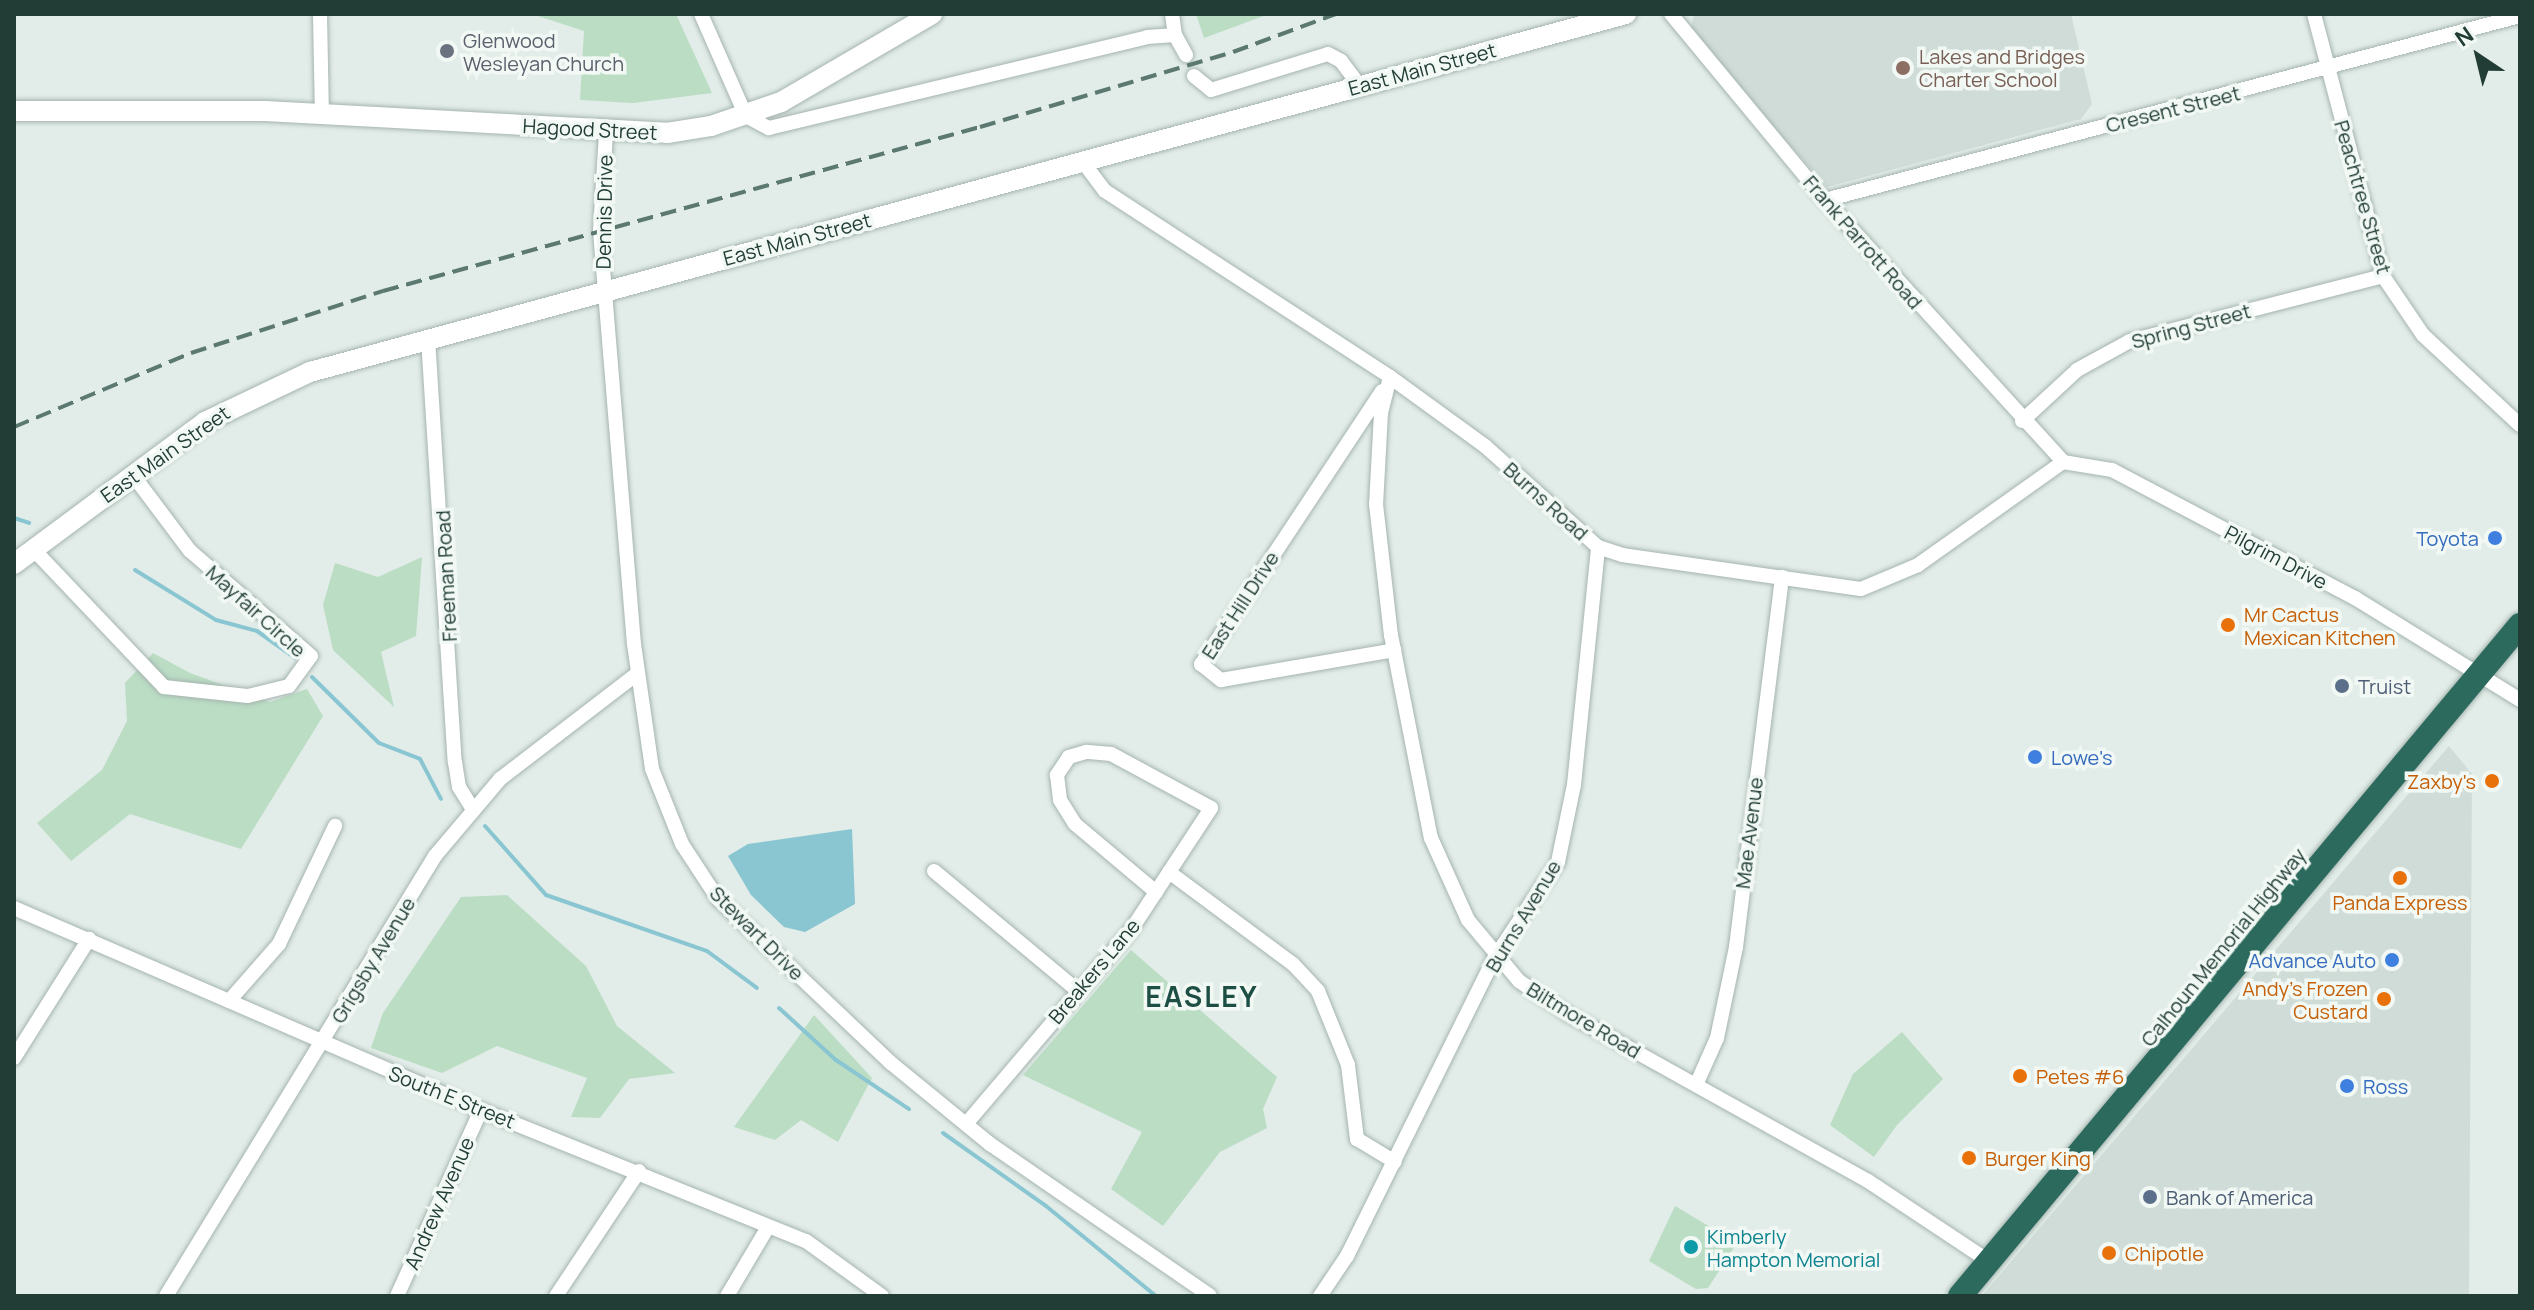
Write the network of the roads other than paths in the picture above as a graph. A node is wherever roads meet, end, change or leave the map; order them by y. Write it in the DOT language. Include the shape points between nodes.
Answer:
graph roads {
  1 [pos="320,14"];
  2 [pos="701,14"];
  3 [pos="932,14"];
  4 [pos="1172,14"];
  5 [pos="1626,14"];
  6 [pos="1671,14"];
  7 [pos="2314,14"];
  8 [pos="2520,16"];
  9 [pos="1175,35"];
  10 [pos="1186,55"];
  11 [pos="2327,68"];
  12 [pos="1194,76"];
  13 [pos="1359,85"];
  14 [pos="14,111"];
  15 [pos="322,114"];
  16 [pos="746,116"];
  17 [pos="606,133"];
  18 [pos="1083,162"];
  19 [pos="1825,200"];
  20 [pos="2383,276"];
  21 [pos="604,291"];
  22 [pos="428,338"];
  23 [pos="1390,377"];
  24 [pos="2022,421"];
  25 [pos="2520,425"];
  26 [pos="2063,462"];
  27 [pos="133,475"];
  28 [pos="1598,547"];
  29 [pos="34,550"];
  30 [pos="14,564"];
  31 [pos="1782,577"];
  32 [pos="2520,625"];
  33 [pos="1394,650"];
  34 [pos="637,674"];
  35 [pos="2479,676"];
  36 [pos="2520,700"];
  37 [pos="473,809"];
  38 [pos="335,826"];
  39 [pos="934,871"];
  40 [pos="1169,872"];
  41 [pos="1156,892"];
  42 [pos="14,908"];
  43 [pos="89,939"];
  44 [pos="1495,957"];
  45 [pos="1078,991"];
  46 [pos="229,1001"];
  47 [pos="323,1042"];
  48 [pos="14,1058"];
  49 [pos="1696,1085"];
  50 [pos="481,1110"];
  51 [pos="966,1124"];
  52 [pos="1395,1162"];
  53 [pos="639,1171"];
  54 [pos="768,1227"];
  55 [pos="1990,1262"];
  56 [pos="166,1296"];
  57 [pos="397,1296"];
  58 [pos="556,1296"];
  59 [pos="727,1296"];
  60 [pos="882,1296"];
  61 [pos="1210,1296"];
  62 [pos="1320,1296"];
  63 [pos="1960,1296"];
  1 -- 15 [label="street"];
  2 -- 16 [label="street"];
  3 -- 16 [label="main road" via="811,87"];
  4 -- 9 [label="street"];
  5 -- 13 [label="main road, East Main Street"];
  6 -- 19 [label="street, Frank Parrott Road"];
  7 -- 11 [label="street, Peachtree Street"];
  8 -- 11 [label="street, Cresent Street"];
  9 -- 10 [label="street"];
  9 -- 16 [label="street, Hagood Street" via="1147,37 769,128"];
  11 -- 19 [label="street, Cresent Street"];
  11 -- 20 [label="street, Peachtree Street"];
  12 -- 13 [label="street" via="1211,90 1328,54 1341,61"];
  13 -- 18 [label="main road, East Main Street"];
  14 -- 15 [label="main road, Hagood Street"];
  15 -- 17 [label="main road, Hagood Street"];
  16 -- 17 [label="main road, Hagood Street" via="667,133"];
  17 -- 21 [label="street, Dennis Drive" via="600,223"];
  18 -- 21 [label="main road, East Main Street"];
  18 -- 23 [label="street, Burns Road" via="1105,191"];
  19 -- 24 [label="street, Frank Parrott Road"];
  20 -- 24 [label="street, Spring Street" via="2130,341 2077,370"];
  20 -- 25 [label="street, Peachtree Street" via="2423,335"];
  21 -- 22 [label="main road, East Main Street"];
  21 -- 34 [label="street, Stewart Drive"];
  22 -- 27 [label="main road, East Main Street" via="322,368 262,392 205,422"];
  22 -- 37 [label="street, Freeman Road" via="455,762 459,787"];
  23 -- 28 [label="street, Burns Road" via="1485,446"];
  23 -- 33 [label="street, Biltmore Road" via="1381,413 1376,504"];
  23 -- 33 [label="street, East Hill Drive" via="1201,664 1221,680"];
  24 -- 26 [label="street, Frank Parrott Road"];
  26 -- 31 [label="street, Burns Road" via="1918,565 1882,584 1861,589"];
  26 -- 35 [label="street, Pilgrim Drive" via="2112,470 2355,598"];
  27 -- 29 [label="main road, East Main Street"];
  27 -- 29 [label="street, Mayfair Circle" via="190,551 311,656 289,686 248,696 164,687"];
  28 -- 31 [label="street, Burns Road" via="1622,555"];
  28 -- 44 [label="street, Burns Avenue" via="1563,847"];
  29 -- 30 [label="main road, East Main Street"];
  31 -- 49 [label="street, Mae Avenue" via="1736,947 1717,1038"];
  32 -- 35 [label="highway, Calhoun Memorial Highway"];
  33 -- 44 [label="street, Biltmore Road" via="1431,838 1468,920"];
  34 -- 37 [label="street, Grigsby Avenue" via="527,756"];
  34 -- 51 [label="street, Stewart Drive" via="652,769 682,844 718,899 891,1063"];
  35 -- 36 [label="street, Pilgrim Drive"];
  35 -- 55 [label="highway, Calhoun Memorial Highway"];
  37 -- 47 [label="street, Grigsby Avenue" via="435,856"];
  38 -- 46 [label="street" via="279,944"];
  39 -- 45 [label="street"];
  40 -- 41 [label="street, Breakers Lane"];
  40 -- 41 [label="street, Breakers Lane" via="1211,808 1111,754 1069,757 1057,775 1060,800 1075,824"];
  40 -- 52 [label="street" via="1284,957 1318,991 1348,1065 1357,1139"];
  41 -- 45 [label="street, Breakers Lane"];
  42 -- 43 [label="street, South E Street"];
  43 -- 46 [label="street, South E Street"];
  43 -- 48 [label="street"];
  44 -- 49 [label="street, Biltmore Road" via="1519,981 1568,1014"];
  44 -- 52 [label="street, Burns Avenue"];
  45 -- 51 [label="street, Breakers Lane"];
  46 -- 47 [label="street, South E Street"];
  47 -- 50 [label="street, South E Street"];
  47 -- 56 [label="street, Grigsby Avenue"];
  49 -- 55 [label="street, Biltmore Road" via="1868,1181"];
  50 -- 53 [label="street, South E Street"];
  50 -- 57 [label="street, Andrew Avenue"];
  51 -- 61 [label="street, Stewart Drive"];
  52 -- 62 [label="street, Burns Avenue" via="1347,1256"];
  53 -- 54 [label="street, South E Street"];
  53 -- 58 [label="street"];
  54 -- 59 [label="street"];
  54 -- 60 [label="street, South E Street" via="806,1241"];
  55 -- 63 [label="highway, Calhoun Memorial Highway"];
}
